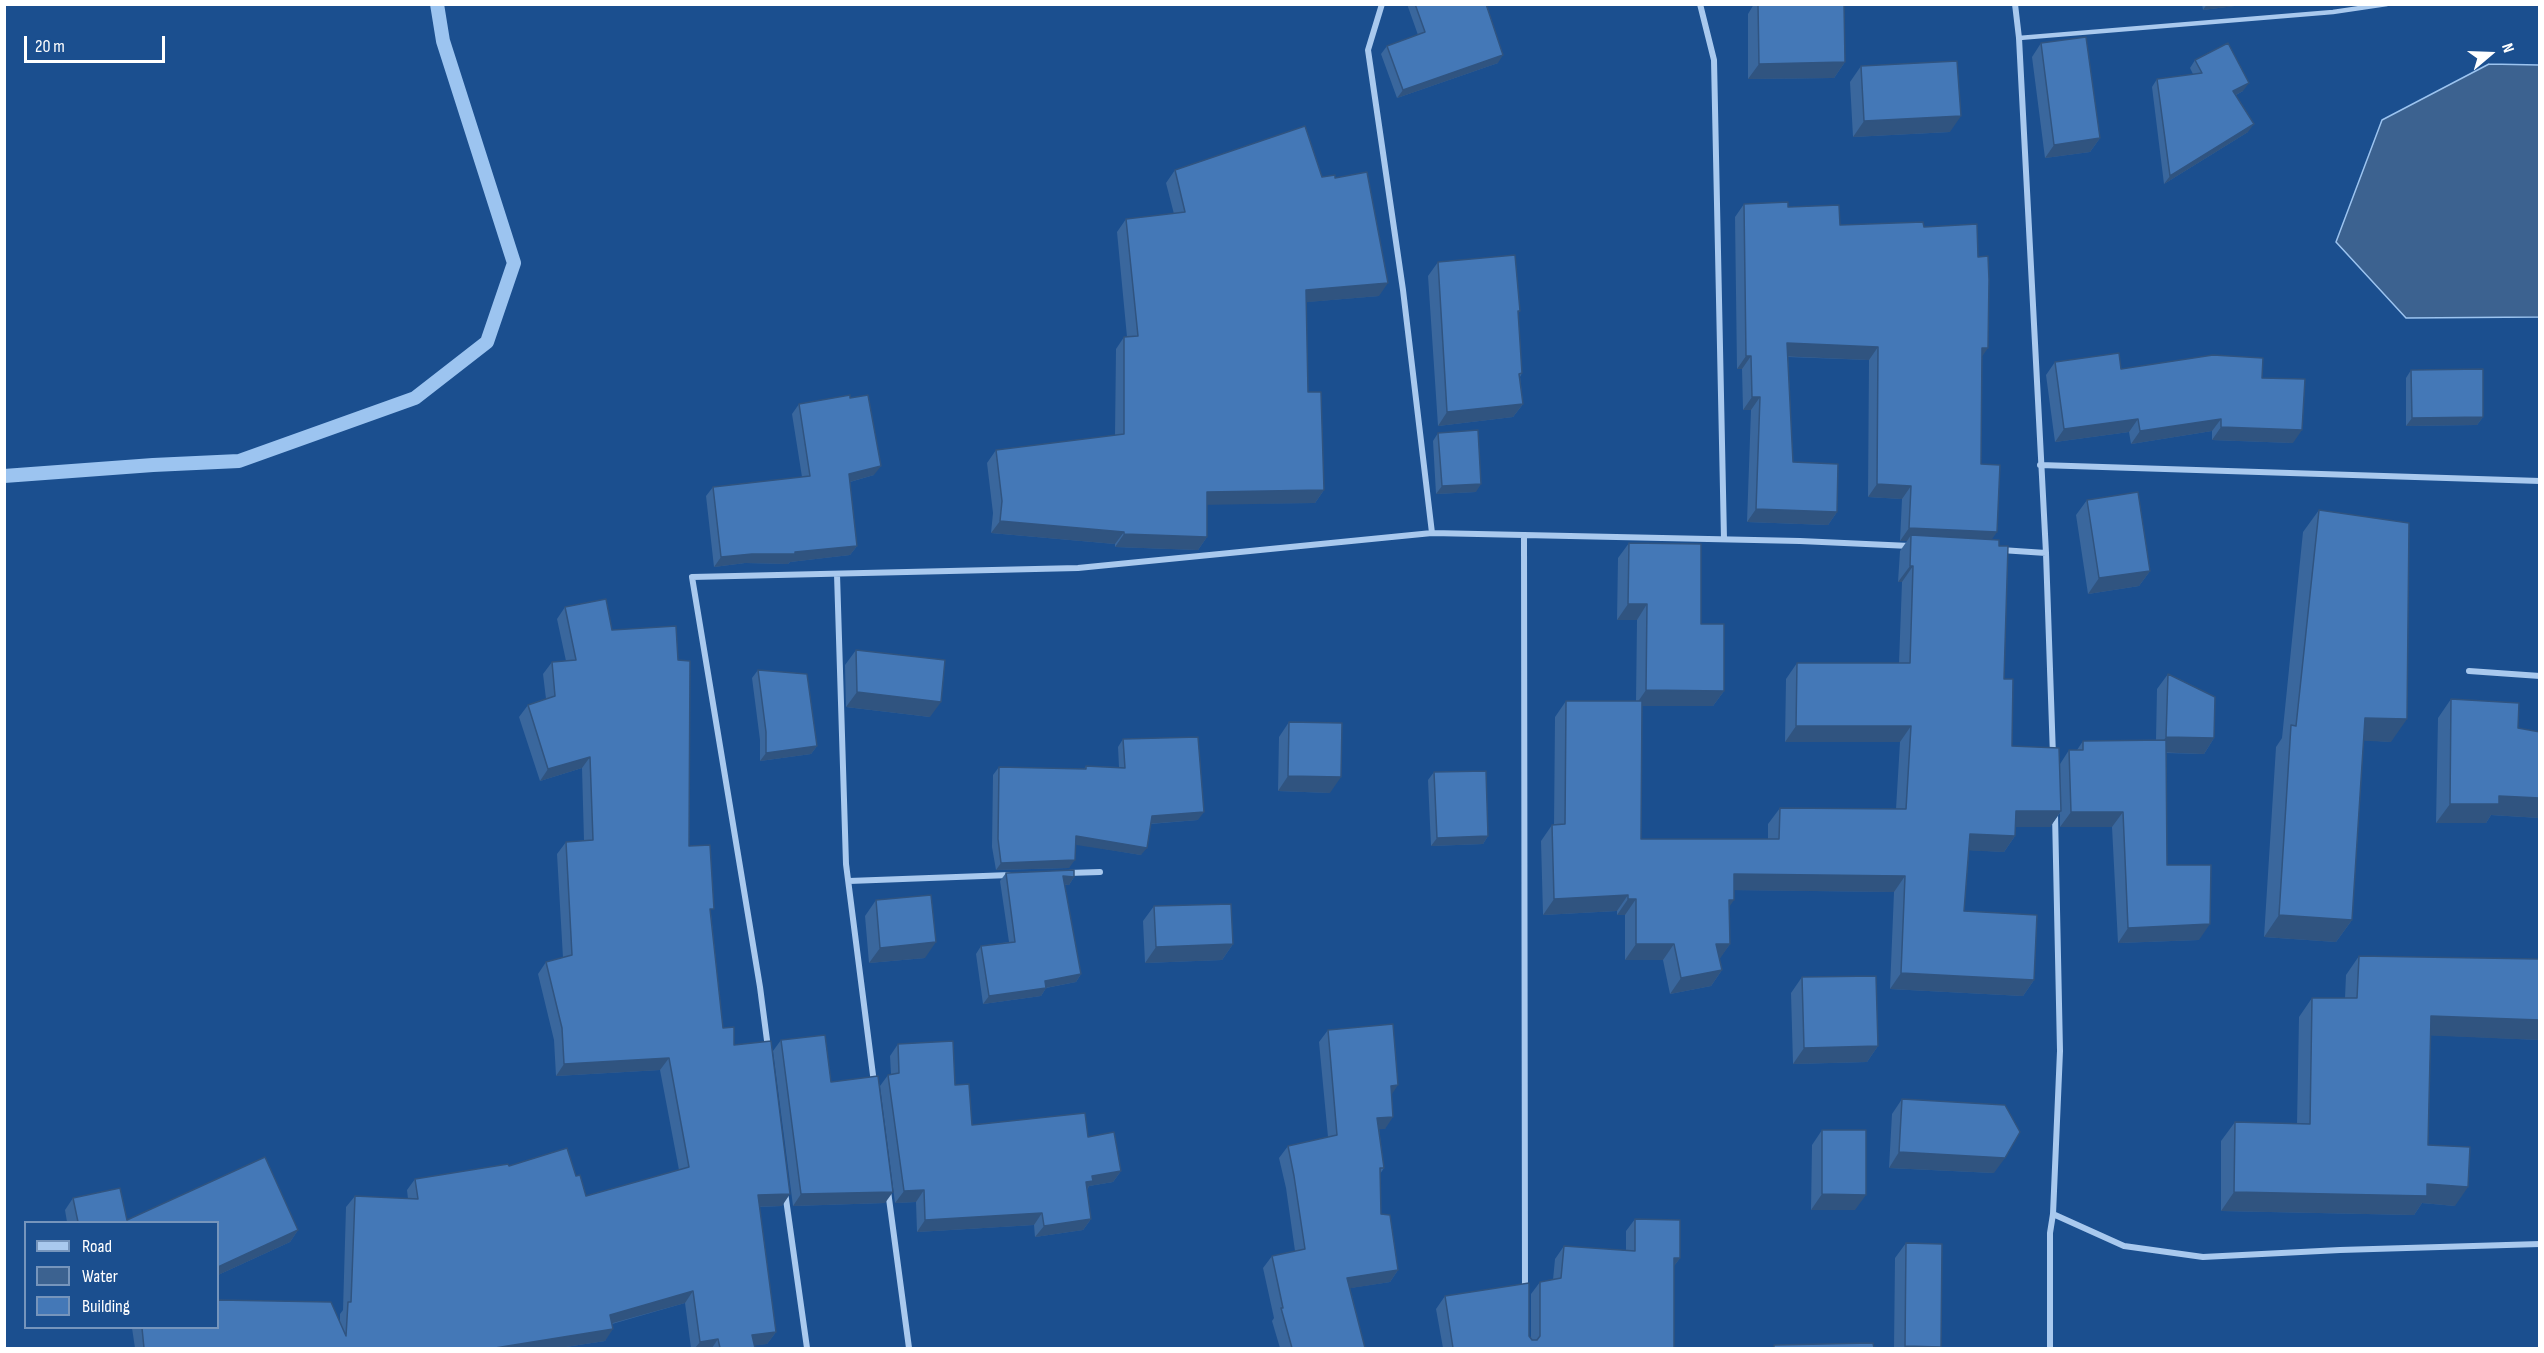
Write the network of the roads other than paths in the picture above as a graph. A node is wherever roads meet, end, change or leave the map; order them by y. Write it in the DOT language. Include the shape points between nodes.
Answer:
graph roads {
  1 [pos="1382,4"];
  2 [pos="1700,4"];
  3 [pos="2015,4"];
  4 [pos="2387,4"];
  5 [pos="2019,38"];
  6 [pos="2040,465"];
  7 [pos="2540,481"];
  8 [pos="1432,533"];
  9 [pos="1524,536"];
  10 [pos="1724,539"];
  11 [pos="1917,546"];
  12 [pos="1988,550"];
  13 [pos="2046,553"];
  14 [pos="837,574"];
  15 [pos="2469,671"];
  16 [pos="2540,676"];
  17 [pos="2054,770"];
  18 [pos="2054,805"];
  19 [pos="1100,872"];
  20 [pos="1055,873"];
  21 [pos="1020,875"];
  22 [pos="849,881"];
  23 [pos="769,1056"];
  24 [pos="875,1091"];
  25 [pos="784,1183"];
  26 [pos="887,1183"];
  27 [pos="2053,1214"];
  28 [pos="2540,1244"];
  29 [pos="1526,1301"];
  30 [pos="807,1348"];
  31 [pos="909,1348"];
  32 [pos="2050,1348"];
  1 -- 8 [label="street" via="1368,50 1403,290"];
  2 -- 10 [label="street" via="1714,60"];
  3 -- 5 [label="street"];
  4 -- 5 [label="lane"];
  5 -- 6 [label="street"];
  6 -- 7 [label="street"];
  6 -- 13 [label="street"];
  8 -- 9 [label="street"];
  8 -- 14 [label="street" via="1078,568"];
  9 -- 10 [label="street"];
  9 -- 29 [label="street"];
  10 -- 11 [label="street"];
  12 -- 13 [label="street"];
  13 -- 17 [label="street"];
  14 -- 22 [label="street"];
  14 -- 23 [label="street" via="692,577"];
  15 -- 16 [label="street"];
  18 -- 27 [label="street" via="2060,1051"];
  19 -- 20 [label="street"];
  21 -- 22 [label="street"];
  22 -- 24 [label="street"];
  25 -- 30 [label="street"];
  26 -- 31 [label="street"];
  27 -- 28 [label="street" via="2124,1246 2203,1257"];
  27 -- 32 [label="street"];
}
